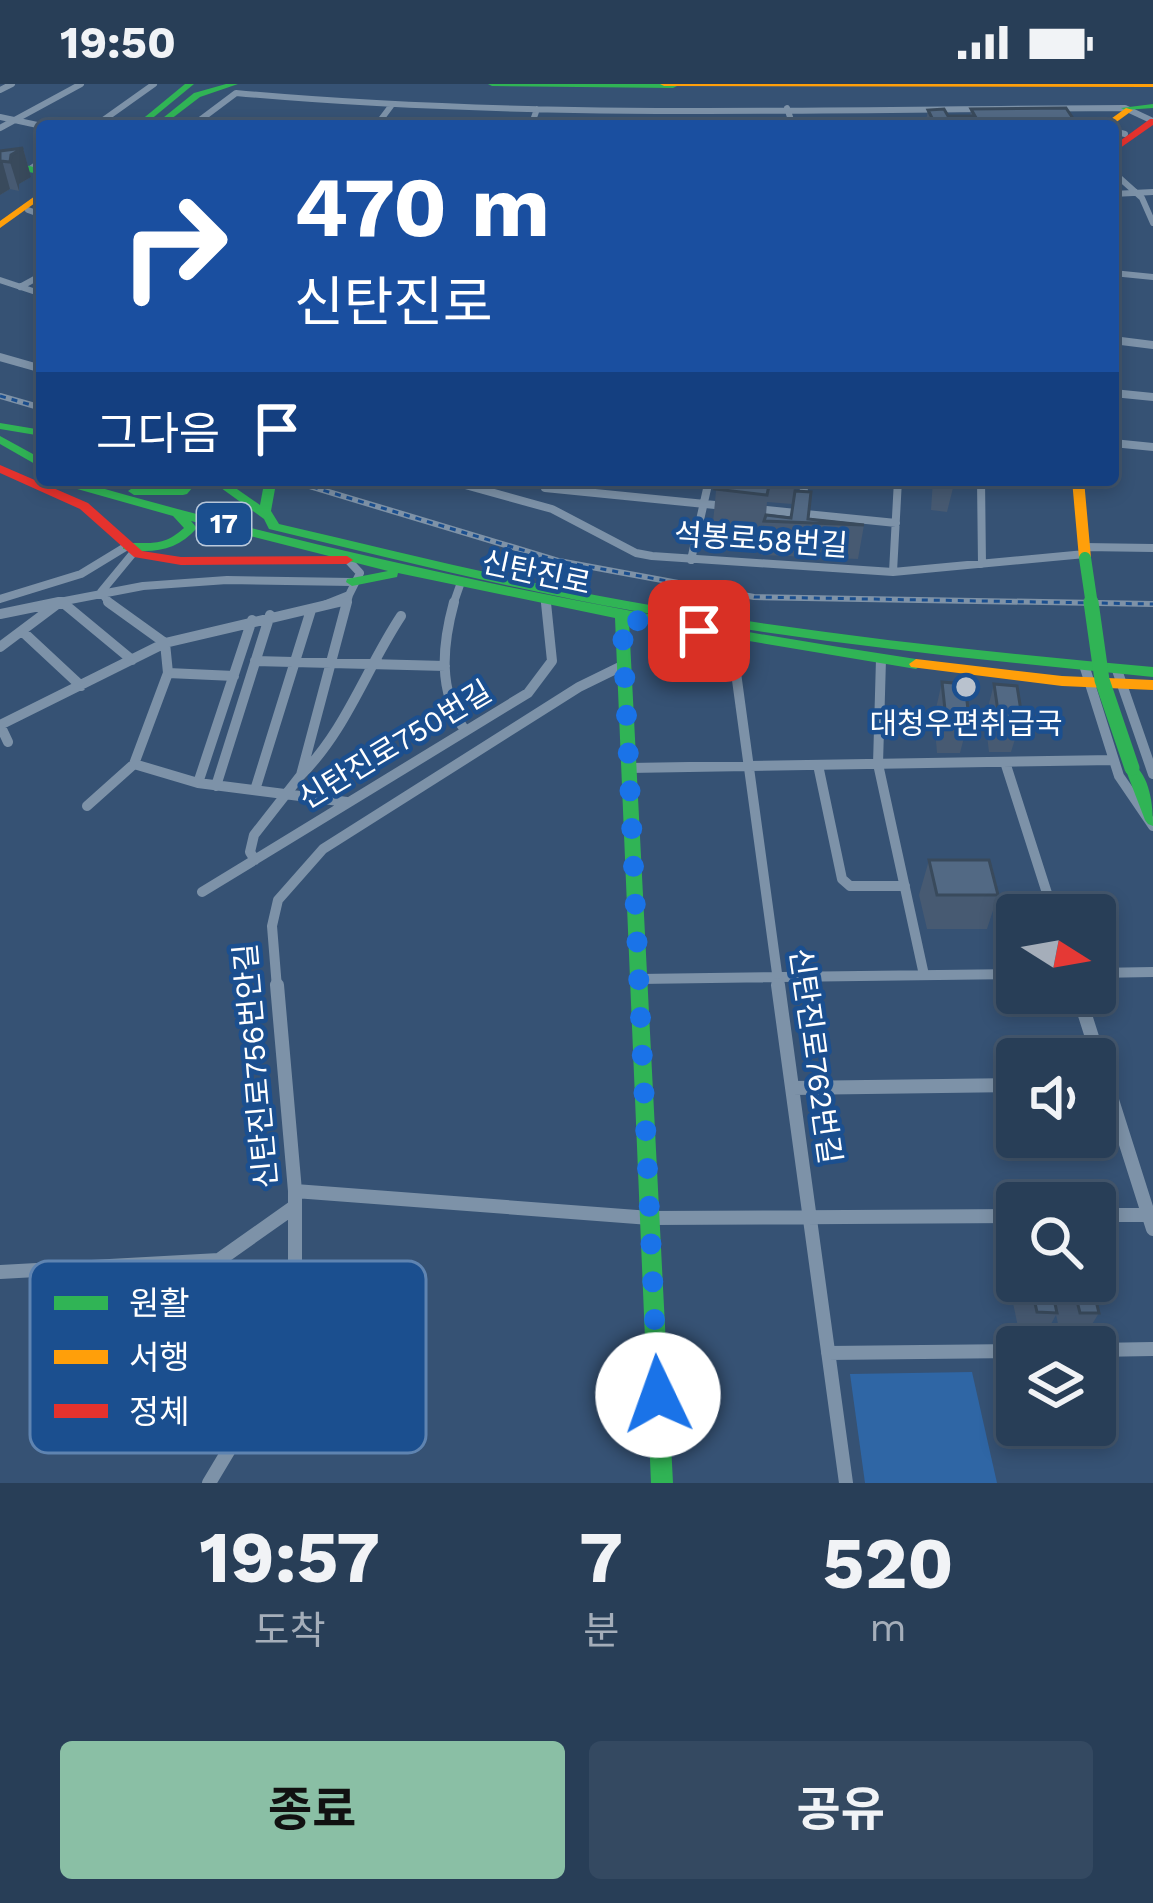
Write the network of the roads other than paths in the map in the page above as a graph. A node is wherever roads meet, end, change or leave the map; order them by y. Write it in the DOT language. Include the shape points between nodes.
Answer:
graph roads {
  1 [pos="12,84"];
  2 [pos="81,84"];
  3 [pos="154,84"];
  4 [pos="170,84"];
  5 [pos="194,84"];
  6 [pos="492,84"];
  7 [pos="664,84"];
  8 [pos="755,85"];
  9 [pos="1153,85"];
  10 [pos="235,88"];
  11 [pos="0,90"];
  12 [pos="292,99"];
  13 [pos="391,106"];
  14 [pos="1153,106"];
  15 [pos="787,108"];
  16 [pos="948,108"];
  17 [pos="537,109"];
  18 [pos="661,109"];
  19 [pos="1127,109"];
  20 [pos="167,110"];
  21 [pos="0,117"];
  22 [pos="16,120"];
  23 [pos="103,120"];
  24 [pos="149,120"];
  25 [pos="161,120"];
  26 [pos="199,120"];
  27 [pos="272,120"];
  28 [pos="380,120"];
  29 [pos="533,120"];
  30 [pos="660,120"];
  31 [pos="791,120"];
  32 [pos="955,120"];
  33 [pos="1113,120"];
  34 [pos="1153,121"];
  35 [pos="36,125"];
  36 [pos="0,128"];
  37 [pos="1120,137"];
  38 [pos="0,162"];
  39 [pos="36,167"];
  40 [pos="1119,177"];
  41 [pos="1153,192"];
  42 [pos="1138,193"];
  43 [pos="1119,194"];
  44 [pos="36,206"];
  45 [pos="1153,223"];
  46 [pos="0,228"];
  47 [pos="1119,274"];
  48 [pos="1153,277"];
  49 [pos="36,278"];
  50 [pos="0,280"];
  51 [pos="20,287"];
  52 [pos="36,292"];
  53 [pos="1119,341"];
  54 [pos="1153,345"];
  55 [pos="0,357"];
  56 [pos="36,367"];
  57 [pos="1119,394"];
  58 [pos="1153,397"];
  59 [pos="0,432"];
  60 [pos="36,432"];
  61 [pos="1119,444"];
  62 [pos="1153,447"];
  63 [pos="0,453"];
  64 [pos="36,459"];
  65 [pos="0,469"];
  66 [pos="36,471"];
  67 [pos="36,485"];
  68 [pos="38,486"];
  69 [pos="82,486"];
  70 [pos="114,486"];
  71 [pos="188,486"];
  72 [pos="224,486"];
  73 [pos="263,486"];
  74 [pos="271,486"];
  75 [pos="470,486"];
  76 [pos="546,486"];
  77 [pos="563,486"];
  78 [pos="708,486"];
  79 [pos="804,486"];
  80 [pos="898,486"];
  81 [pos="981,486"];
  82 [pos="1079,486"];
  83 [pos="268,487"];
  84 [pos="134,491"];
  85 [pos="536,503"];
  86 [pos="704,504"];
  87 [pos="172,511"];
  88 [pos="800,513"];
  89 [pos="271,521"];
  90 [pos="896,524"];
  91 [pos="184,538"];
  92 [pos="1153,548"];
  93 [pos="133,551"];
  94 [pos="1085,553"];
  95 [pos="208,560"];
  96 [pos="348,560"];
  97 [pos="691,560"];
  98 [pos="380,565"];
  99 [pos="982,565"];
  100 [pos="892,572"];
  101 [pos="417,574"];
  102 [pos="460,585"];
  103 [pos="350,589"];
  104 [pos="101,592"];
  105 [pos="0,599"];
  106 [pos="61,602"];
  107 [pos="546,603"];
  108 [pos="311,610"];
  109 [pos="0,614"];
  110 [pos="270,615"];
  111 [pos="401,616"];
  112 [pos="622,618"];
  113 [pos="252,620"];
  114 [pos="23,632"];
  115 [pos="731,636"];
  116 [pos="165,643"];
  117 [pos="0,647"];
  118 [pos="983,656"];
  119 [pos="881,659"];
  120 [pos="132,660"];
  121 [pos="255,661"];
  122 [pos="296,662"];
  123 [pos="333,664"];
  124 [pos="371,665"];
  125 [pos="624,665"];
  126 [pos="445,666"];
  127 [pos="946,667"];
  128 [pos="1153,672"];
  129 [pos="168,673"];
  130 [pos="1087,675"];
  131 [pos="234,676"];
  132 [pos="1119,678"];
  133 [pos="1153,685"];
  134 [pos="81,686"];
  135 [pos="0,725"];
  136 [pos="464,729"];
  137 [pos="8,742"];
  138 [pos="1114,760"];
  139 [pos="1005,762"];
  140 [pos="1144,763"];
  141 [pos="134,764"];
  142 [pos="878,764"];
  143 [pos="818,765"];
  144 [pos="749,766"];
  145 [pos="629,768"];
  146 [pos="1153,774"];
  147 [pos="301,775"];
  148 [pos="198,783"];
  149 [pos="216,786"];
  150 [pos="255,790"];
  151 [pos="283,794"];
  152 [pos="347,802"];
  153 [pos="87,806"];
  154 [pos="1153,823"];
  155 [pos="254,860"];
  156 [pos="905,886"];
  157 [pos="202,892"];
  158 [pos="1047,894"];
  159 [pos="1153,972"];
  160 [pos="1116,973"];
  161 [pos="996,974"];
  162 [pos="924,975"];
  163 [pos="778,977"];
  164 [pos="639,980"];
  165 [pos="996,1085"];
  166 [pos="792,1088"];
  167 [pos="1116,1125"];
  168 [pos="295,1199"];
  169 [pos="996,1216"];
  170 [pos="810,1217"];
  171 [pos="650,1218"];
  172 [pos="1116,1218"];
  173 [pos="1151,1220"];
  174 [pos="200,1261"];
  175 [pos="295,1261"];
  176 [pos="30,1270"];
  177 [pos="0,1271"];
  178 [pos="1153,1349"];
  179 [pos="1116,1350"];
  180 [pos="996,1351"];
  181 [pos="828,1353"];
  182 [pos="227,1453"];
  183 [pos="209,1483"];
  184 [pos="662,1483"];
  185 [pos="846,1483"];
  1 -- 11 [label="street"];
  2 -- 22 [label="street"];
  3 -- 23 [label="street"];
  4 -- 20 [label="main road"];
  5 -- 20 [label="main road"];
  6 -- 8 [label="main road"];
  7 -- 8 [label="main road"];
  8 -- 9 [label="main road"];
  10 -- 12 [label="street"];
  10 -- 20 [label="main road" via="201,92"];
  10 -- 26 [label="street"];
  12 -- 13 [label="street"];
  12 -- 27 [label="street"];
  13 -- 17 [label="street"];
  13 -- 28 [label="street"];
  14 -- 19 [label="main road"];
  15 -- 16 [label="street"];
  15 -- 18 [label="street"];
  15 -- 31 [label="street"];
  16 -- 19 [label="street"];
  16 -- 32 [label="street"];
  17 -- 18 [label="street"];
  17 -- 29 [label="street"];
  18 -- 30 [label="street"];
  19 -- 33 [label="main road"];
  19 -- 34 [label="street"];
  20 -- 24 [label="main road"];
  20 -- 25 [label="main road"];
  21 -- 22 [label="street"];
  22 -- 35 [label="street"];
  22 -- 36 [label="street"];
  34 -- 37 [label="main road"];
  38 -- 39 [label="main road"];
  40 -- 42 [label="street"];
  41 -- 42 [label="street"];
  42 -- 43 [label="street"];
  42 -- 45 [label="street"];
  44 -- 46 [label="main road"];
  47 -- 48 [label="street"];
  49 -- 51 [label="street"];
  50 -- 51 [label="street"];
  51 -- 52 [label="street"];
  53 -- 54 [label="street"];
  55 -- 56 [label="street"];
  57 -- 58 [label="street"];
  59 -- 60 [label="main road"];
  59 -- 64 [label="main road"];
  61 -- 62 [label="street"];
  63 -- 66 [label="main road"];
  65 -- 67 [label="main road"];
  68 -- 93 [label="main road" via="83,506"];
  69 -- 87 [label="main road, 신탄진로 / 17"];
  70 -- 84 [label="main road, 신탄진로 / 17"];
  71 -- 84 [label="main road"];
  72 -- 89 [label="main road"];
  73 -- 83 [label="main road"];
  74 -- 83 [label="main road"];
  75 -- 85 [label="street, 석봉로58번길"];
  76 -- 85 [label="street"];
  77 -- 86 [label="street"];
  78 -- 86 [label="street"];
  79 -- 88 [label="street"];
  80 -- 90 [label="street"];
  81 -- 99 [label="street"];
  82 -- 94 [label="main road"];
  83 -- 89 [label="main road"];
  84 -- 89 [label="main road, 신탄진로 / 17"];
  85 -- 97 [label="street, 석봉로58번길" via="636,553"];
  86 -- 88 [label="street"];
  86 -- 97 [label="street"];
  87 -- 91 [label="main road" via="191,528"];
  87 -- 98 [label="main road, 신탄진로 / 17"];
  88 -- 90 [label="street"];
  89 -- 118 [label="main road, 신탄진로 / 17" via="625,604"];
  90 -- 100 [label="street"];
  91 -- 93 [label="main road"];
  91 -- 95 [label="main road" via="189,554"];
  92 -- 94 [label="street, 석봉로58번길"];
  93 -- 95 [label="main road"];
  93 -- 104 [label="street"];
  93 -- 105 [label="street"];
  94 -- 99 [label="street, 석봉로58번길"];
  94 -- 140 [label="main road, bridge" via="1102,680"];
  95 -- 96 [label="main road"];
  96 -- 98 [label="main road"];
  96 -- 103 [label="street" via="360,569"];
  97 -- 100 [label="street, 석봉로58번길"];
  98 -- 101 [label="main road, 신탄진로 / 17"];
  99 -- 100 [label="street, 석봉로58번길"];
  101 -- 102 [label="main road, 신탄진로 / 17"];
  101 -- 103 [label="main road" via="384,574"];
  102 -- 107 [label="main road, 신탄진로 / 17"];
  102 -- 126 [label="street"];
  103 -- 104 [label="street" via="226,580"];
  103 -- 108 [label="street" via="338,604"];
  103 -- 123 [label="street"];
  104 -- 106 [label="street"];
  104 -- 116 [label="street"];
  106 -- 109 [label="street"];
  106 -- 114 [label="street"];
  106 -- 120 [label="street"];
  107 -- 112 [label="main road, 신탄진로 / 17"];
  107 -- 136 [label="street, 신탄진로750번길" via="551,668 528,693"];
  108 -- 110 [label="street"];
  108 -- 122 [label="street"];
  110 -- 113 [label="street"];
  110 -- 121 [label="street"];
  111 -- 124 [label="street"];
  112 -- 115 [label="main road, 신탄진로 / 17"];
  112 -- 125 [label="main road"];
  113 -- 116 [label="street"];
  113 -- 131 [label="street"];
  114 -- 117 [label="street"];
  114 -- 134 [label="street"];
  115 -- 119 [label="main road, 신탄진로 / 17"];
  115 -- 144 [label="street, 신탄진로762번길"];
  116 -- 120 [label="street"];
  116 -- 129 [label="street"];
  118 -- 127 [label="main road" via="990,663"];
  118 -- 130 [label="main road, 신탄진로 / 17"];
  119 -- 127 [label="main road, 신탄진로 / 17"];
  119 -- 142 [label="street"];
  120 -- 134 [label="street"];
  121 -- 122 [label="street"];
  121 -- 149 [label="street"];
  122 -- 123 [label="street"];
  122 -- 150 [label="street"];
  123 -- 124 [label="street"];
  123 -- 147 [label="street"];
  124 -- 126 [label="street"];
  124 -- 147 [label="street" via="330,746"];
  125 -- 145 [label="main road"];
  125 -- 168 [label="street, 신탄진로756번안길" via="323,850 278,900 272,926"];
  126 -- 136 [label="street" via="449,708"];
  127 -- 130 [label="main road, 신탄진로 / 17"];
  128 -- 132 [label="main road, 신탄진로 / 17"];
  129 -- 131 [label="street"];
  129 -- 141 [label="street"];
  130 -- 132 [label="main road, 신탄진로 / 17"];
  130 -- 138 [label="street"];
  131 -- 148 [label="street"];
  132 -- 133 [label="main road, 신탄진로 / 17"];
  132 -- 140 [label="street"];
  134 -- 135 [label="street"];
  135 -- 137 [label="street"];
  136 -- 152 [label="street, 신탄진로750번길"];
  138 -- 139 [label="street"];
  138 -- 154 [label="street" via="1138,815"];
  139 -- 142 [label="street"];
  139 -- 158 [label="street"];
  140 -- 146 [label="street"];
  140 -- 154 [label="main road"];
  141 -- 148 [label="street"];
  141 -- 153 [label="street"];
  142 -- 143 [label="street"];
  142 -- 156 [label="street"];
  143 -- 144 [label="street"];
  143 -- 156 [label="street" via="842,879 850,886"];
  144 -- 145 [label="street"];
  144 -- 163 [label="street, 신탄진로762번길"];
  145 -- 164 [label="main road"];
  147 -- 151 [label="street"];
  148 -- 149 [label="street"];
  149 -- 150 [label="street"];
  150 -- 151 [label="street"];
  151 -- 152 [label="street"];
  151 -- 155 [label="street" via="254,835"];
  152 -- 155 [label="street, 신탄진로750번길"];
  155 -- 157 [label="street, 신탄진로750번길"];
  156 -- 162 [label="street"];
  159 -- 160 [label="street"];
  161 -- 162 [label="street"];
  162 -- 163 [label="street"];
  163 -- 164 [label="street"];
  163 -- 166 [label="street, 신탄진로762번길"];
  164 -- 171 [label="main road"];
  165 -- 166 [label="street"];
  166 -- 170 [label="street, 신탄진로762번길"];
  167 -- 173 [label="street"];
  168 -- 171 [label="street"];
  168 -- 174 [label="street" via="220,1260"];
  168 -- 175 [label="street, 신탄진로756번안길"];
  169 -- 170 [label="street"];
  170 -- 171 [label="street"];
  170 -- 181 [label="street, 신탄진로762번길"];
  171 -- 184 [label="main road"];
  172 -- 173 [label="street"];
  176 -- 177 [label="street"];
  178 -- 179 [label="street"];
  180 -- 181 [label="street"];
  181 -- 185 [label="street, 신탄진로762번길"];
  182 -- 183 [label="street, 신탄진로756번안길"];
}
